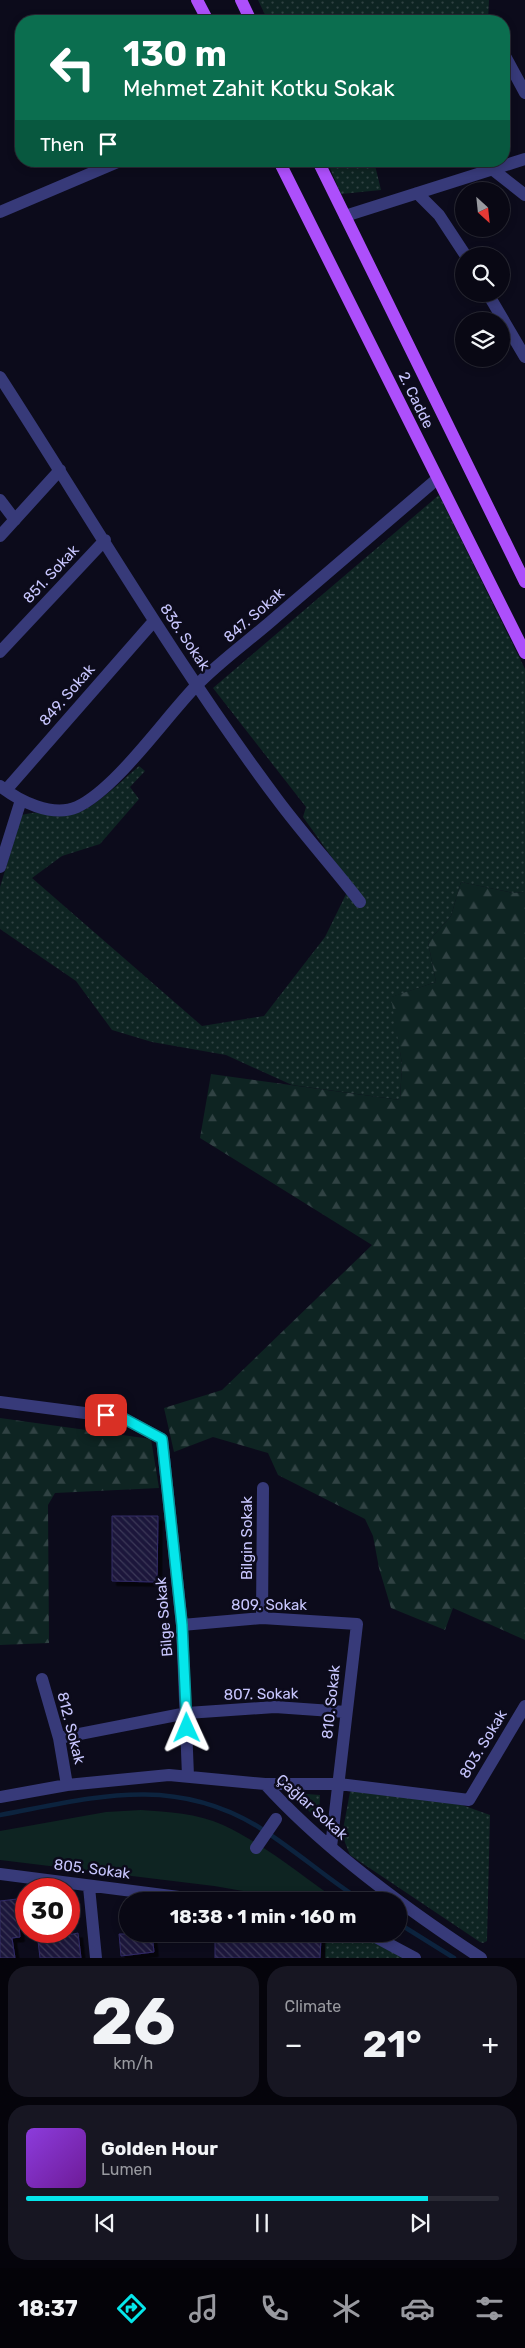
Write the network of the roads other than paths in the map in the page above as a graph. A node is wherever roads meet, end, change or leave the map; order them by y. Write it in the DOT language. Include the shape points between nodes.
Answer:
graph roads {
  1 [pos="197,0"];
  2 [pos="241,0"];
  3 [pos="205,15"];
  4 [pos="248,15"];
  5 [pos="510,65"];
  6 [pos="525,93"];
  7 [pos="525,159"];
  8 [pos="510,164"];
  9 [pos="106,167"];
  10 [pos="282,167"];
  11 [pos="321,167"];
  12 [pos="499,167"];
  13 [pos="492,169"];
  14 [pos="418,193"];
  15 [pos="525,195"];
  16 [pos="0,212"];
  17 [pos="346,216"];
  18 [pos="460,247"];
  19 [pos="493,302"];
  20 [pos="525,356"];
  21 [pos="0,377"];
  22 [pos="60,470"];
  23 [pos="437,479"];
  24 [pos="0,500"];
  25 [pos="15,520"];
  26 [pos="0,536"];
  27 [pos="105,540"];
  28 [pos="525,582"];
  29 [pos="154,621"];
  30 [pos="0,652"];
  31 [pos="525,653"];
  32 [pos="197,685"];
  33 [pos="3,788"];
  34 [pos="21,800"];
  35 [pos="0,867"];
  36 [pos="360,902"];
  37 [pos="0,1402"];
  38 [pos="263,1488"];
  39 [pos="262,1618"];
  40 [pos="357,1624"];
  41 [pos="182,1625"];
  42 [pos="42,1679"];
  43 [pos="525,1706"];
  44 [pos="346,1712"];
  45 [pos="187,1713"];
  46 [pos="59,1738"];
  47 [pos="188,1776"];
  48 [pos="265,1784"];
  49 [pos="339,1784"];
  50 [pos="68,1785"];
  51 [pos="0,1797"];
  52 [pos="276,1819"];
  53 [pos="331,1847"];
  54 [pos="256,1848"];
  55 [pos="0,1874"];
  56 [pos="89,1887"];
  57 [pos="132,1892"];
  58 [pos="385,1942"];
  59 [pos="96,1958"];
  60 [pos="414,1958"];
  61 [pos="481,1958"];
  1 -- 3 [label="main road"];
  2 -- 4 [label="main road"];
  5 -- 6 [label="street"];
  7 -- 8 [label="street"];
  9 -- 16 [label="street"];
  10 -- 23 [label="main road, 2. Cadde"];
  11 -- 17 [label="main road, 2. Cadde"];
  12 -- 13 [label="street"];
  13 -- 14 [label="street"];
  13 -- 15 [label="street"];
  14 -- 17 [label="street"];
  14 -- 18 [label="street" via="439,215"];
  17 -- 28 [label="main road, 2. Cadde"];
  19 -- 20 [label="street"];
  21 -- 22 [label="street, 836. Sokak"];
  22 -- 25 [label="street"];
  22 -- 27 [label="street, 836. Sokak"];
  23 -- 31 [label="main road, 2. Cadde"];
  23 -- 32 [label="street, 847. Sokak"];
  24 -- 25 [label="street"];
  25 -- 26 [label="street"];
  27 -- 29 [label="street, 836. Sokak"];
  27 -- 30 [label="street, 851. Sokak"];
  29 -- 32 [label="street, 836. Sokak"];
  29 -- 33 [label="street, 849. Sokak"];
  32 -- 34 [label="street, 847. Sokak" via="92,799 75,808 62,810 37,807"];
  32 -- 36 [label="street, 836. Sokak" via="277,799"];
  33 -- 34 [label="street, 847. Sokak"];
  34 -- 35 [label="street"];
  37 -- 41 [label="street, Bilge Sokak" via="123,1418 162,1439"];
  38 -- 39 [label="street, Bilgin Sokak"];
  39 -- 40 [label="street, 809. Sokak"];
  39 -- 41 [label="street, 809. Sokak"];
  40 -- 44 [label="street, 810. Sokak"];
  41 -- 45 [label="street, Bilge Sokak"];
  42 -- 46 [label="street, 812. Sokak"];
  43 -- 49 [label="street, 803. Sokak" via="469,1800"];
  44 -- 45 [label="street, 807. Sokak" via="274,1707"];
  44 -- 49 [label="street, 810. Sokak"];
  45 -- 46 [label="street, 807. Sokak"];
  45 -- 47 [label="street, Bilge Sokak"];
  46 -- 50 [label="street, 812. Sokak"];
  47 -- 48 [label="street, Çağlar Sokak"];
  47 -- 50 [label="street, Çağlar Sokak" via="147,1776"];
  48 -- 49 [label="street"];
  48 -- 53 [label="street, Çağlar Sokak"];
  49 -- 53 [label="street, 810. Sokak"];
  50 -- 51 [label="street, Çağlar Sokak"];
  52 -- 54 [label="street"];
  53 -- 61 [label="street, Çağlar Sokak" via="438,1930"];
  55 -- 56 [label="street, 805. Sokak"];
  56 -- 57 [label="street, 805. Sokak"];
  56 -- 59 [label="street"];
  58 -- 60 [label="street"];
}
